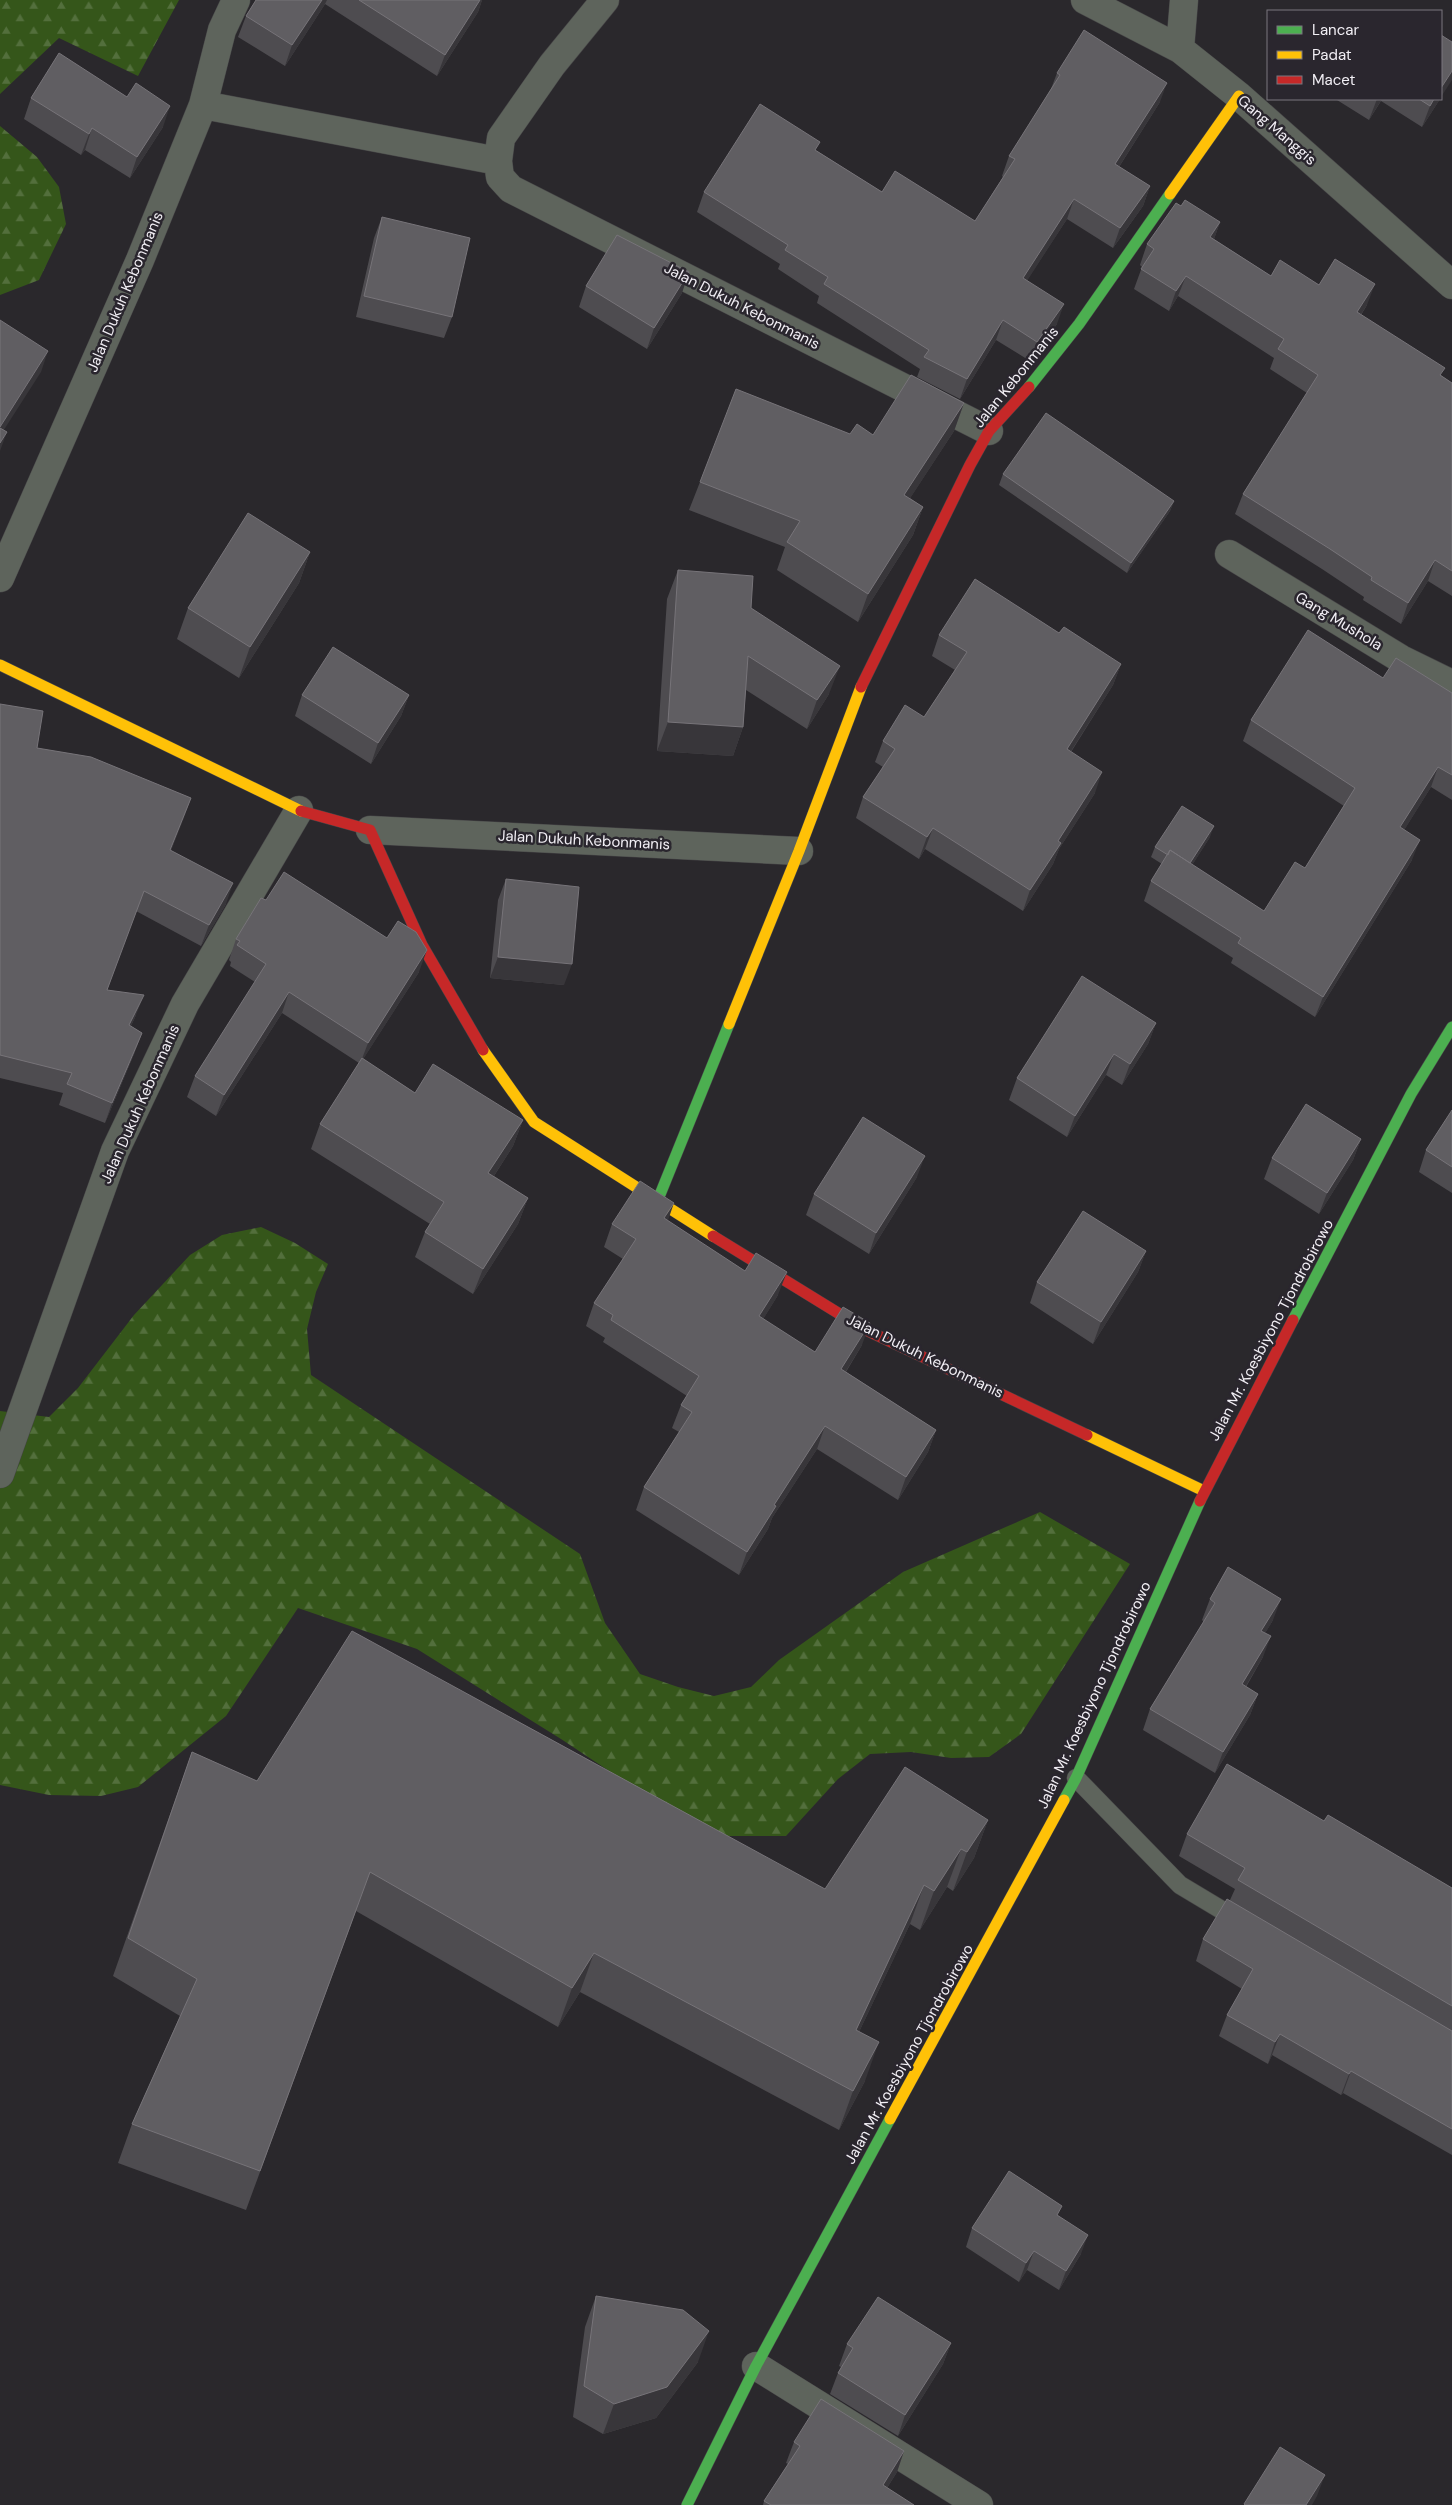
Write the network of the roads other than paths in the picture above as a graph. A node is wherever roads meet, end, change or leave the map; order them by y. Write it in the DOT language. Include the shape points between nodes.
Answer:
graph roads {
  1 [pos="236,0"];
  2 [pos="605,0"];
  3 [pos="1085,0"];
  4 [pos="1184,0"];
  5 [pos="1180,49"];
  6 [pos="1239,96"];
  7 [pos="203,105"];
  8 [pos="498,161"];
  9 [pos="1452,285"];
  10 [pos="989,431"];
  11 [pos="1229,554"];
  12 [pos="0,578"];
  13 [pos="0,665"];
  14 [pos="1452,684"];
  15 [pos="299,810"];
  16 [pos="370,830"];
  17 [pos="799,851"];
  18 [pos="1452,1027"];
  19 [pos="657,1202"];
  20 [pos="0,1474"];
  21 [pos="1204,1490"];
  22 [pos="1076,1778"];
  23 [pos="1252,1929"];
  24 [pos="756,2366"];
  25 [pos="687,2505"];
  26 [pos="979,2505"];
  1 -- 7 [label="street, Jalan Dukuh Kebonmanis" via="222,30"];
  2 -- 8 [label="street, Jalan Dukuh Kebonmanis" via="552,65 501,138"];
  3 -- 5 [label="street, Gang Manggis"];
  4 -- 5 [label="street"];
  5 -- 6 [label="street, Gang Manggis"];
  6 -- 9 [label="street, Gang Manggis"];
  6 -- 10 [label="street, Jalan Kebonmanis" via="1079,324"];
  7 -- 8 [label="street"];
  7 -- 12 [label="street, Jalan Dukuh Kebonmanis" via="140,260"];
  8 -- 10 [label="street, Jalan Dukuh Kebonmanis" via="500,177 511,188"];
  10 -- 17 [label="street, Jalan Kebonmanis" via="854,701"];
  11 -- 14 [label="street, Gang Mushola" via="1400,659"];
  13 -- 15 [label="street, Jalan Dukuh Kebonmanis"];
  15 -- 16 [label="street, Jalan Dukuh Kebonmanis"];
  15 -- 20 [label="street, Jalan Dukuh Kebonmanis" via="185,1004 115,1151"];
  16 -- 17 [label="street, Jalan Dukuh Kebonmanis"];
  16 -- 19 [label="street, Jalan Dukuh Kebonmanis" via="422,945 476,1039 534,1122"];
  17 -- 19 [label="street"];
  18 -- 21 [label="street, Jalan Mr. Koesbiyono Tjondrobirowo" via="1411,1094"];
  19 -- 21 [label="street, Jalan Dukuh Kebonmanis" via="864,1329"];
  21 -- 22 [label="street, Jalan Mr. Koesbiyono Tjondrobirowo"];
  22 -- 23 [label="lane" via="1180,1885"];
  22 -- 24 [label="street, Jalan Mr. Koesbiyono Tjondrobirowo"];
  24 -- 25 [label="street, Jalan Mr. Koesbiyono Tjondrobirowo"];
  24 -- 26 [label="street"];
}
